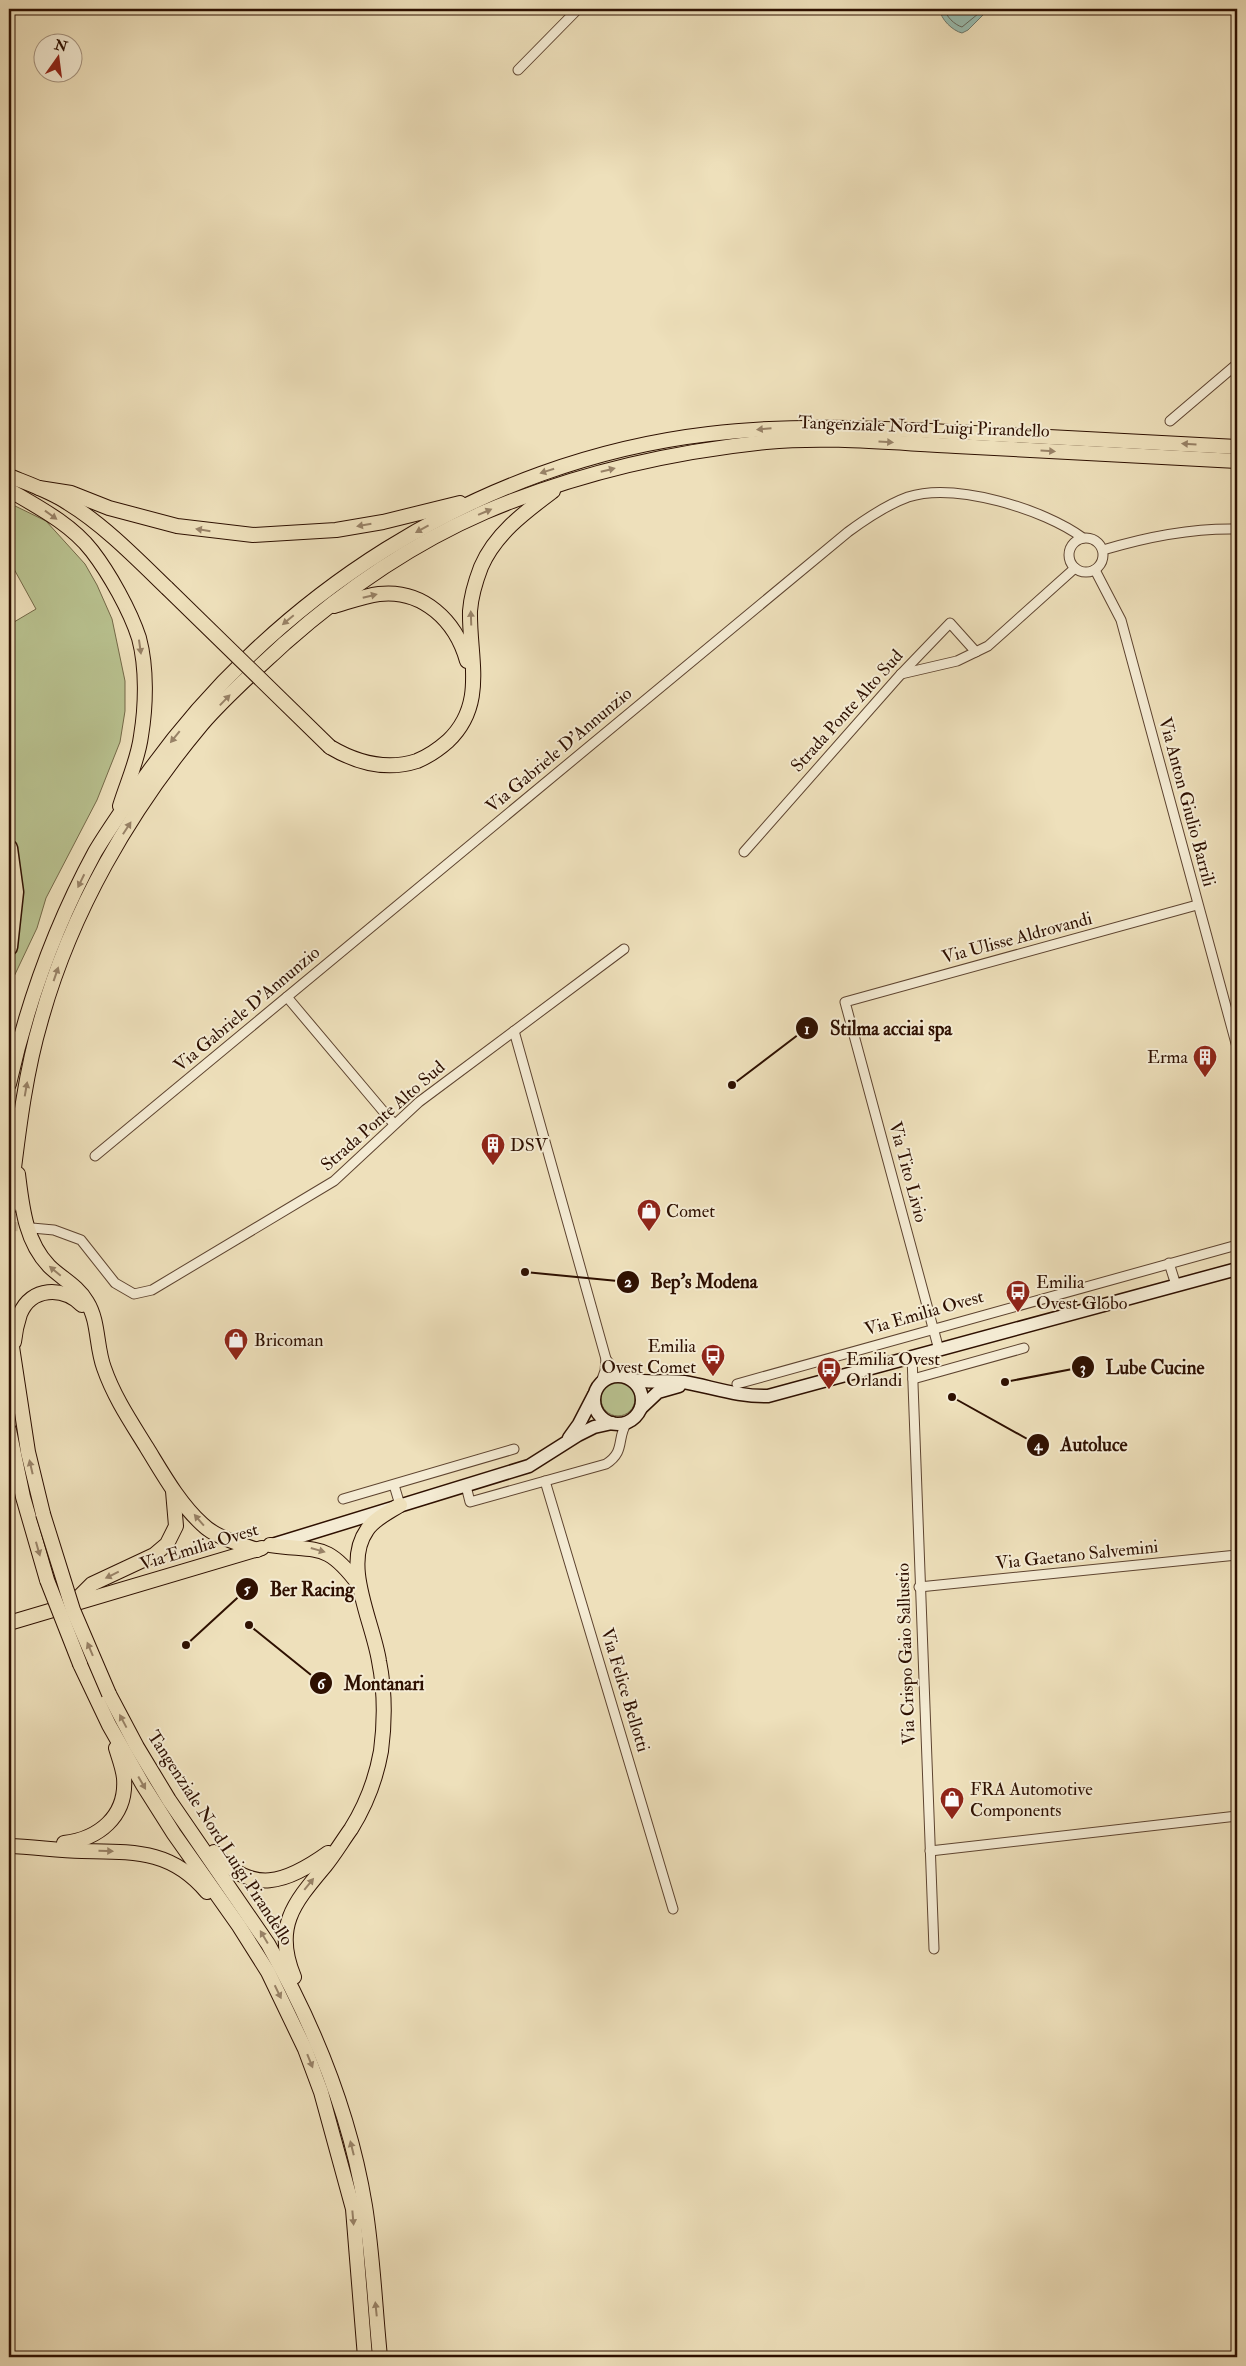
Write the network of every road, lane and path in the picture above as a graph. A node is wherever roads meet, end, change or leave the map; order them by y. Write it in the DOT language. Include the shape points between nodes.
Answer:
graph roads {
  1 [pos="578,9"];
  2 [pos="518,70"];
  3 [pos="1237,364"];
  4 [pos="1170,421"];
  5 [pos="1237,447"];
  6 [pos="1237,461"];
  7 [pos="9,476"];
  8 [pos="562,484"];
  9 [pos="40,488"];
  10 [pos="9,490"];
  11 [pos="480,497"];
  12 [pos="1237,529"];
  13 [pos="1083,538"];
  14 [pos="1103,550"];
  15 [pos="1075,568"];
  16 [pos="1095,570"];
  17 [pos="324,610"];
  18 [pos="976,652"];
  19 [pos="901,674"];
  20 [pos="474,684"];
  21 [pos="114,824"];
  22 [pos="9,848"];
  23 [pos="744,852"];
  24 [pos="1197,905"];
  25 [pos="9,947"];
  26 [pos="624,949"];
  27 [pos="287,997"];
  28 [pos="845,1002"];
  29 [pos="514,1032"];
  30 [pos="1237,1047"];
  31 [pos="9,1084"];
  32 [pos="394,1124"];
  33 [pos="16,1155"];
  34 [pos="95,1156"];
  35 [pos="9,1208"];
  36 [pos="32,1228"];
  37 [pos="1237,1245"];
  38 [pos="1169,1263"];
  39 [pos="1237,1269"];
  40 [pos="1176,1285"];
  41 [pos="94,1322"];
  42 [pos="9,1327"];
  43 [pos="934,1331"];
  44 [pos="1024,1348"];
  45 [pos="12,1350"];
  46 [pos="939,1350"];
  47 [pos="912,1357"];
  48 [pos="606,1359"];
  49 [pos="620,1375"];
  50 [pos="913,1379"];
  51 [pos="634,1380"];
  52 [pos="601,1382"];
  53 [pos="737,1384"];
  54 [pos="699,1386"];
  55 [pos="594,1395"];
  56 [pos="641,1408"];
  57 [pos="627,1422"];
  58 [pos="613,1423"];
  59 [pos="9,1430"];
  60 [pos="621,1435"];
  61 [pos="566,1442"];
  62 [pos="514,1449"];
  63 [pos="9,1466"];
  64 [pos="545,1481"];
  65 [pos="394,1484"];
  66 [pos="466,1486"];
  67 [pos="173,1491"];
  68 [pos="343,1499"];
  69 [pos="400,1504"];
  70 [pos="28,1516"];
  71 [pos="263,1547"];
  72 [pos="1237,1555"];
  73 [pos="359,1585"];
  74 [pos="919,1587"];
  75 [pos="72,1604"];
  76 [pos="9,1622"];
  77 [pos="102,1696"];
  78 [pos="109,1726"];
  79 [pos="169,1800"];
  80 [pos="1237,1816"];
  81 [pos="9,1846"];
  82 [pos="40,1847"];
  83 [pos="337,1847"];
  84 [pos="930,1851"];
  85 [pos="673,1908"];
  86 [pos="934,1949"];
  87 [pos="268,1972"];
  88 [pos="319,2047"];
  89 [pos="365,2357"];
  90 [pos="380,2357"];
  1 -- 2 [label="street"];
  3 -- 4 [label="street"];
  5 -- 11 [label="main road, Tangenziale Nord Luigi Pirandello, one-way" via="836,426 766,428 706,434 611,453 525,478"];
  8 -- 6 [label="main road, Tangenziale Nord Luigi Pirandello, one-way" via="606,470 676,456 800,440"];
  7 -- 9 [label="main road"];
  17 -- 8 [label="main road, Tangenziale Nord Luigi Pirandello, one-way" via="379,570 445,531 524,496"];
  20 -- 8 [label="main road, one-way" via="470,610 481,567 504,533"];
  11 -- 9 [label="main road, one-way" via="383,522 336,530 253,535 177,526 109,508 71,492"];
  9 -- 20 [label="main road, bridge" via="69,503 117,541 330,747 350,759 372,765 403,765 440,748 466,718"];
  10 -- 21 [label="main road, one-way" via="44,510 91,550 118,593 139,638 146,691 141,739"];
  11 -- 21 [label="main road, Tangenziale Nord Luigi Pirandello, one-way" via="342,578 269,636 194,713 160,754"];
  12 -- 14 [label="street" via="1136,540"];
  13 -- 14 [label="street" via="1093,539"];
  13 -- 15 [label="street" via="1069,553"];
  13 -- 27 [label="street, Via Gabriele D'Annunzio" via="1028,509 995,499 940,493 909,497 875,512"];
  14 -- 16 [label="street" via="1102,561"];
  15 -- 16 [label="street" via="1085,572"];
  15 -- 18 [label="street" via="988,646"];
  16 -- 24 [label="street, Via Anton Giulio Barrili" via="1121,620"];
  17 -- 20 [label="main road, one-way" via="378,594 415,598 444,618 463,644"];
  33 -- 17 [label="main road, Tangenziale Nord Luigi Pirandello, one-way" via="40,1020 65,951 108,858 171,762 205,721 244,680"];
  18 -- 19 [label="street" via="956,661"];
  18 -- 19 [label="street, Strada Ponte Alto Sud" via="950,623"];
  19 -- 23 [label="street, Strada Ponte Alto Sud"];
  21 -- 31 [label="main road, Tangenziale Nord Luigi Pirandello, one-way" via="96,850 52,948 20,1038"];
  22 -- 25 [label="highway" via="15,892"];
  24 -- 28 [label="street, Via Ulisse Aldrovandi"];
  24 -- 30 [label="street, Via Anton Giulio Barrili"];
  26 -- 29 [label="street, Strada Ponte Alto Sud"];
  27 -- 32 [label="street"];
  27 -- 34 [label="street, Via Gabriele D'Annunzio"];
  28 -- 43 [label="street, Via Tito Livio"];
  29 -- 32 [label="street, Strada Ponte Alto Sud"];
  29 -- 48 [label="street"];
  32 -- 36 [label="street, Strada Ponte Alto Sud" via="334,1181 152,1290 134,1294 115,1283 81,1240 54,1230"];
  33 -- 35 [label="main road, Tangenziale Nord Luigi Pirandello"];
  41 -- 33 [label="main road, one-way" via="87,1301 40,1256 28,1232"];
  37 -- 38 [label="street, Via Emilia Ovest"];
  38 -- 40 [label="street"];
  38 -- 43 [label="street, Via Emilia Ovest"];
  39 -- 40 [label="main road"];
  40 -- 46 [label="main road"];
  41 -- 45 [label="main road" via="82,1304 69,1295 51,1291 41,1294 32,1298 20,1313"];
  41 -- 67 [label="main road" via="101,1361 111,1390"];
  42 -- 45 [label="main road, Tangenziale Nord Luigi Pirandello"];
  43 -- 46 [label="street, Via Tito Livio"];
  43 -- 53 [label="street, Via Emilia Ovest"];
  44 -- 50 [label="street"];
  77 -- 45 [label="main road, Tangenziale Nord Luigi Pirandello, one-way, bridge" via="43,1514 28,1452"];
  46 -- 47 [label="main road"];
  47 -- 50 [label="street, Via Crispo Gaio Sallustio"];
  47 -- 54 [label="main road" via="768,1396"];
  48 -- 49 [label="street"];
  48 -- 52 [label="street"];
  49 -- 51 [label="main road"];
  49 -- 52 [label="main road" via="610,1376"];
  50 -- 74 [label="street, Via Crispo Gaio Sallustio"];
  51 -- 54 [label="main road" via="675,1381"];
  51 -- 56 [label="main road" via="642,1393"];
  52 -- 55 [label="main road"];
  54 -- 56 [label="main road" via="677,1386 658,1392"];
  55 -- 58 [label="main road" via="597,1413"];
  55 -- 61 [label="main road, Via Emilia Ovest"];
  56 -- 57 [label="main road" via="637,1416"];
  57 -- 58 [label="main road"];
  57 -- 60 [label="street"];
  58 -- 60 [label="street"];
  58 -- 61 [label="main road, Via Emilia Ovest" via="594,1427"];
  59 -- 70 [label="main road, Tangenziale Nord Luigi Pirandello"];
  60 -- 64 [label="street" via="618,1454 606,1464"];
  61 -- 66 [label="main road, Via Emilia Ovest" via="529,1466"];
  62 -- 65 [label="street"];
  63 -- 70 [label="main road" via="16,1494"];
  64 -- 66 [label="street" via="470,1502"];
  64 -- 85 [label="street, Via Felice Bellotti"];
  65 -- 68 [label="street"];
  65 -- 69 [label="street"];
  66 -- 69 [label="main road, Via Emilia Ovest"];
  71 -- 67 [label="main road, one-way" via="213,1533"];
  67 -- 75 [label="main road, one-way" via="176,1526 167,1544 154,1555 92,1584"];
  69 -- 71 [label="main road, Via Emilia Ovest"];
  69 -- 73 [label="main road" via="367,1529 356,1560"];
  70 -- 77 [label="main road, Tangenziale Nord Luigi Pirandello, one-way, bridge" via="61,1618"];
  71 -- 73 [label="main road, one-way" via="312,1548 326,1552 338,1560"];
  71 -- 75 [label="main road, Via Emilia Ovest"];
  72 -- 74 [label="street, Via Gaetano Salvemini"];
  73 -- 83 [label="main road" via="384,1690 382,1742 370,1792 351,1829"];
  74 -- 84 [label="street, Via Crispo Gaio Sallustio"];
  75 -- 76 [label="main road, Via Emilia Ovest"];
  77 -- 78 [label="main road, Tangenziale Nord Luigi Pirandello"];
  79 -- 77 [label="main road, Tangenziale Nord Luigi Pirandello, one-way"];
  78 -- 82 [label="main road" via="124,1779 116,1814 103,1828 82,1841"];
  78 -- 87 [label="main road, Tangenziale Nord Luigi Pirandello, one-way" via="158,1810 240,1926"];
  79 -- 83 [label="main road" via="194,1824 224,1863 255,1879 268,1881 293,1876"];
  88 -- 79 [label="main road, Tangenziale Nord Luigi Pirandello, one-way" via="282,1968 254,1921"];
  80 -- 84 [label="street"];
  81 -- 82 [label="main road"];
  82 -- 87 [label="main road, one-way" via="139,1853 176,1865 197,1880 244,1946"];
  88 -- 83 [label="main road, one-way" via="316,2021 288,1959 286,1932 290,1913 298,1898"];
  84 -- 86 [label="street, Via Crispo Gaio Sallustio"];
  87 -- 89 [label="main road, Tangenziale Nord Luigi Pirandello, one-way" via="321,2092 352,2209"];
  90 -- 88 [label="main road, one-way" via="365,2206 332,2080"];
}
